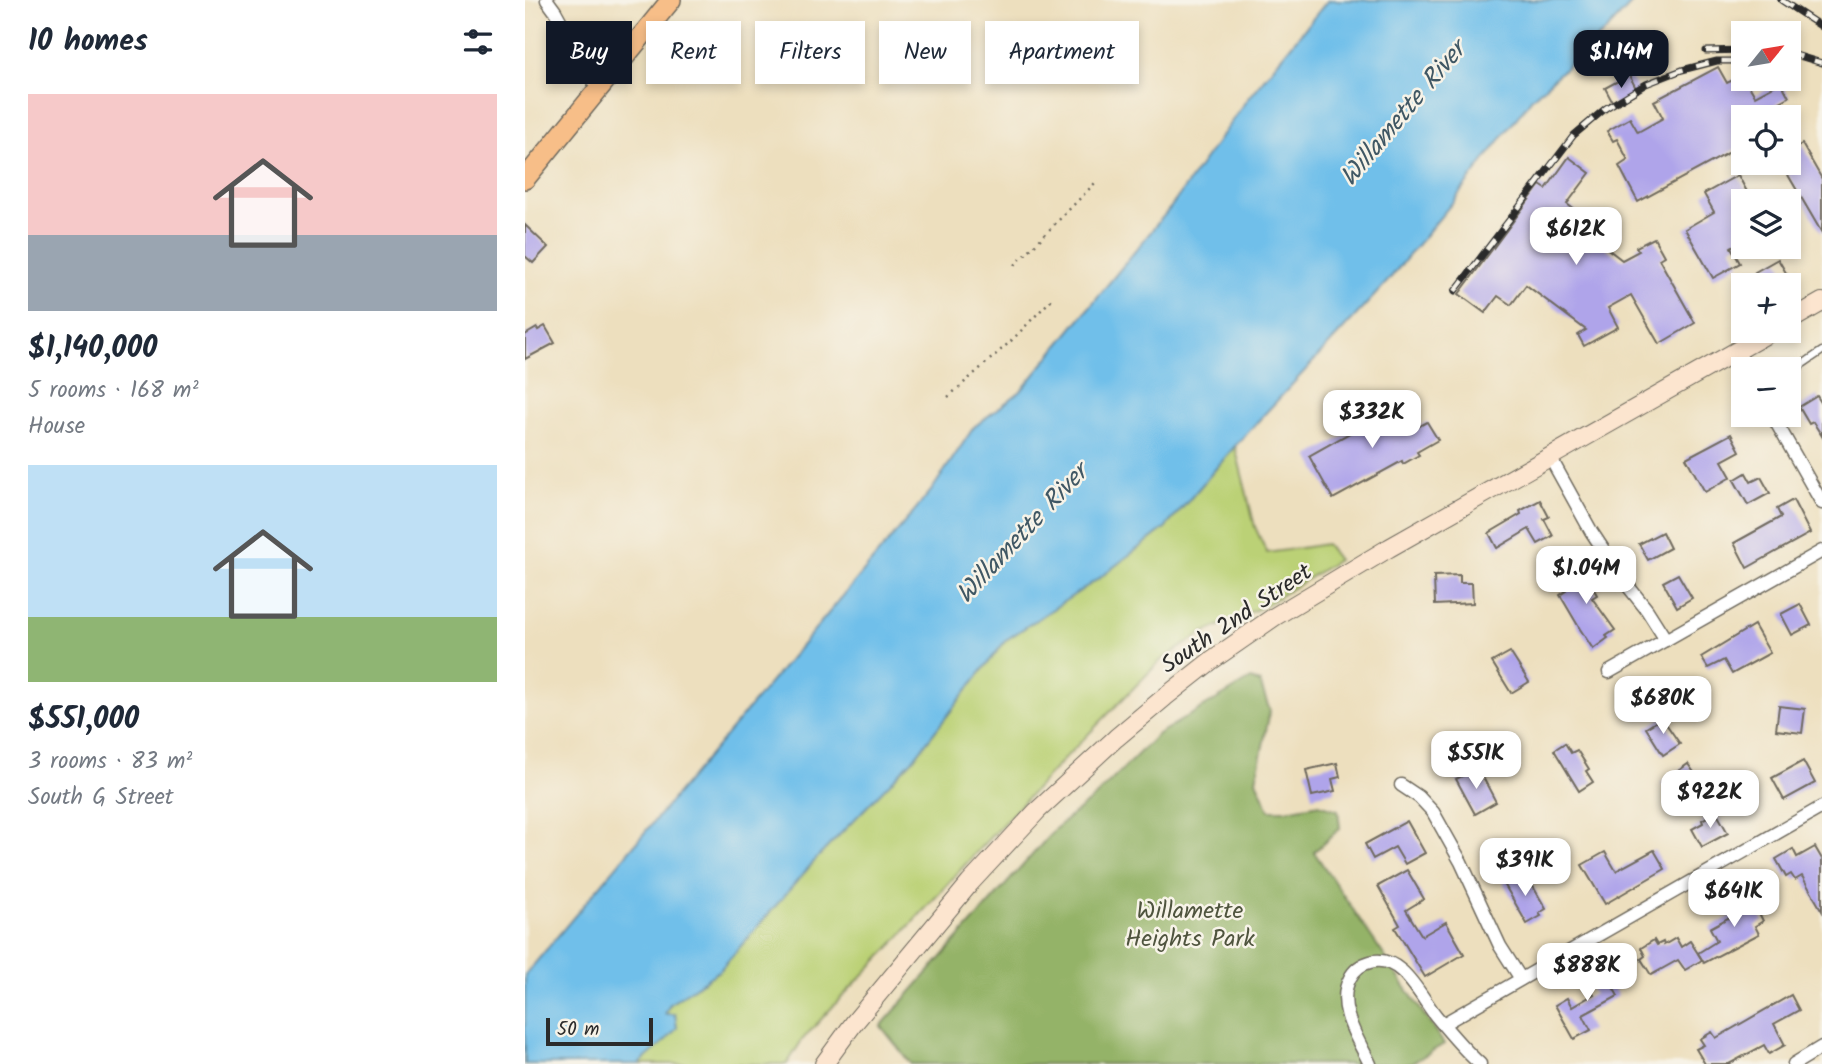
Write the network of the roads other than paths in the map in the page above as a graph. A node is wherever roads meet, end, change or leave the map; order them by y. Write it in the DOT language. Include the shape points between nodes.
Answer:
graph roads {
  1 [pos="547,0"];
  2 [pos="671,0"];
  3 [pos="598,89"];
  4 [pos="525,179"];
  5 [pos="1822,302"];
  6 [pos="1801,314"];
  7 [pos="1751,343"];
  8 [pos="1737,351"];
  9 [pos="1822,351"];
  10 [pos="1740,357"];
  11 [pos="1801,365"];
  12 [pos="1779,427"];
  13 [pos="1550,457"];
  14 [pos="1822,503"];
  15 [pos="1822,551"];
  16 [pos="1666,640"];
  17 [pos="1609,672"];
  18 [pos="1401,785"];
  19 [pos="1822,807"];
  20 [pos="1521,979"];
  21 [pos="1443,1024"];
  22 [pos="1822,1047"];
  23 [pos="824,1064"];
  24 [pos="1370,1064"];
  25 [pos="1481,1064"];
  26 [pos="1794,1064"];
  1 -- 3 [label="street"];
  2 -- 3 [label="main road"];
  3 -- 4 [label="main road"];
  5 -- 6 [label="street"];
  7 -- 8 [label="street, South 2nd Street"];
  8 -- 10 [label="street"];
  8 -- 13 [label="street, South 2nd Street"];
  9 -- 11 [label="lane"];
  12 -- 14 [label="street"];
  13 -- 16 [label="street" via="1591,531"];
  13 -- 23 [label="street, South 2nd Street" via="1275,617 1165,697 1028,820 970,883"];
  15 -- 16 [label="street"];
  16 -- 17 [label="street"];
  18 -- 20 [label="street" via="1433,811 1446,832 1491,929"];
  19 -- 20 [label="street"];
  20 -- 21 [label="street"];
  21 -- 24 [label="street" via="1394,964 1380,959 1362,964 1350,976 1345,992 1348,1017"];
  21 -- 25 [label="street"];
  22 -- 26 [label="street"];
}
